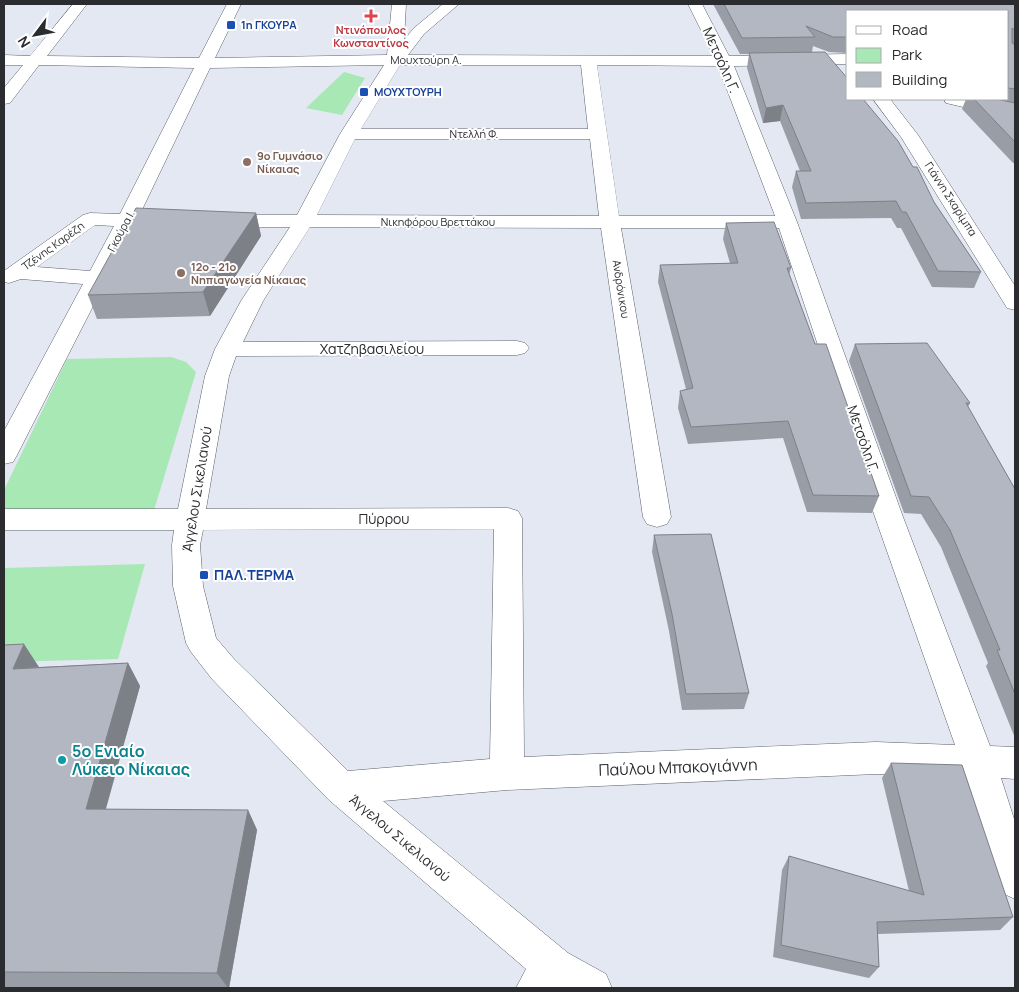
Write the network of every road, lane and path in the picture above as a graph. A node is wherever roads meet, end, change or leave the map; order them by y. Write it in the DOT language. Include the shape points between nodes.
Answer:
graph roads {
  1 [pos="80,4"];
  2 [pos="234,4"];
  3 [pos="399,4"];
  4 [pos="452,4"];
  5 [pos="695,4"];
  6 [pos="846,59"];
  7 [pos="4,60"];
  8 [pos="35,60"];
  9 [pos="395,60"];
  10 [pos="588,60"];
  11 [pos="724,61"];
  12 [pos="204,63"];
  13 [pos="4,99"];
  14 [pos="883,100"];
  15 [pos="956,100"];
  16 [pos="1015,114"];
  17 [pos="349,134"];
  18 [pos="598,134"];
  19 [pos="90,219"];
  20 [pos="127,220"];
  21 [pos="304,222"];
  22 [pos="610,222"];
  23 [pos="787,222"];
  24 [pos="10,276"];
  25 [pos="96,278"];
  26 [pos="1015,303"];
  27 [pos="517,348"];
  28 [pos="227,349"];
  29 [pos="4,455"];
  30 [pos="657,517"];
  31 [pos="4,520"];
  32 [pos="190,520"];
  33 [pos="978,760"];
  34 [pos="1015,763"];
  35 [pos="507,774"];
  36 [pos="341,788"];
  37 [pos="1015,880"];
  38 [pos="545,978"];
  39 [pos="592,988"];
  1 -- 8 [label="street"];
  2 -- 12 [label="street, Γκούρα Ι."];
  3 -- 9 [label="street"];
  4 -- 9 [label="street, Άγγελου Σικελιανού" via="424,26"];
  5 -- 11 [label="street, Μετσόλη Γ."];
  6 -- 11 [label="street, Μουχτούρη Α."];
  7 -- 8 [label="street, Μουχτούρη Α."];
  8 -- 12 [label="street, Μουχτούρη Α."];
  8 -- 13 [label="street"];
  9 -- 10 [label="street, Μουχτούρη Α."];
  9 -- 12 [label="street, Μουχτούρη Α."];
  9 -- 17 [label="street, Άγγελου Σικελιανού"];
  10 -- 11 [label="street, Μουχτούρη Α."];
  10 -- 18 [label="street, Ανδρόνικου"];
  11 -- 23 [label="street, Μετσόλη Γ."];
  12 -- 20 [label="street, Γκούρα Ι."];
  14 -- 26 [label="street, Γιάννη Σκαρίμπα" via="909,135"];
  15 -- 16 [label="street"];
  17 -- 18 [label="street, Ντελλή Φ."];
  17 -- 21 [label="street, Άγγελου Σικελιανού"];
  18 -- 22 [label="street, Ανδρόνικου"];
  19 -- 20 [label="street, Νικηφόρου Βρεττάκου"];
  19 -- 24 [label="street, Τζένης Καρέζη"];
  20 -- 21 [label="street, Νικηφόρου Βρεττάκου"];
  20 -- 25 [label="street, Γκούρα Ι."];
  21 -- 22 [label="street, Νικηφόρου Βρεττάκου"];
  21 -- 28 [label="street, Άγγελου Σικελιανού" via="252,301"];
  22 -- 23 [label="street, Νικηφόρου Βρεττάκου"];
  22 -- 30 [label="street, Ανδρόνικου"];
  23 -- 33 [label="street, Μετσόλη Γ."];
  24 -- 25 [label="street, Τζένης Καρέζη"];
  25 -- 29 [label="street, Γκούρα Ι."];
  27 -- 28 [label="street, Χατζηβασιλείου"];
  28 -- 32 [label="street, Άγγελου Σικελιανού" via="217,376"];
  31 -- 32 [label="street, Πύρρου"];
  32 -- 35 [label="street, Πύρρου" via="508,518"];
  32 -- 36 [label="street, Άγγελου Σικελιανού" via="186,545 188,586 202,643 223,669"];
  33 -- 34 [label="street, Παύλου Μπακογιάννη"];
  33 -- 35 [label="street, Παύλου Μπακογιάννη" via="876,758"];
  33 -- 37 [label="street, Μετσόλη Γ."];
  35 -- 36 [label="street, Παύλου Μπακογιάννη"];
  36 -- 38 [label="street, Άγγελου Σικελιανού"];
  38 -- 39 [label="street, Άγγελου Σικελιανού"];
}
